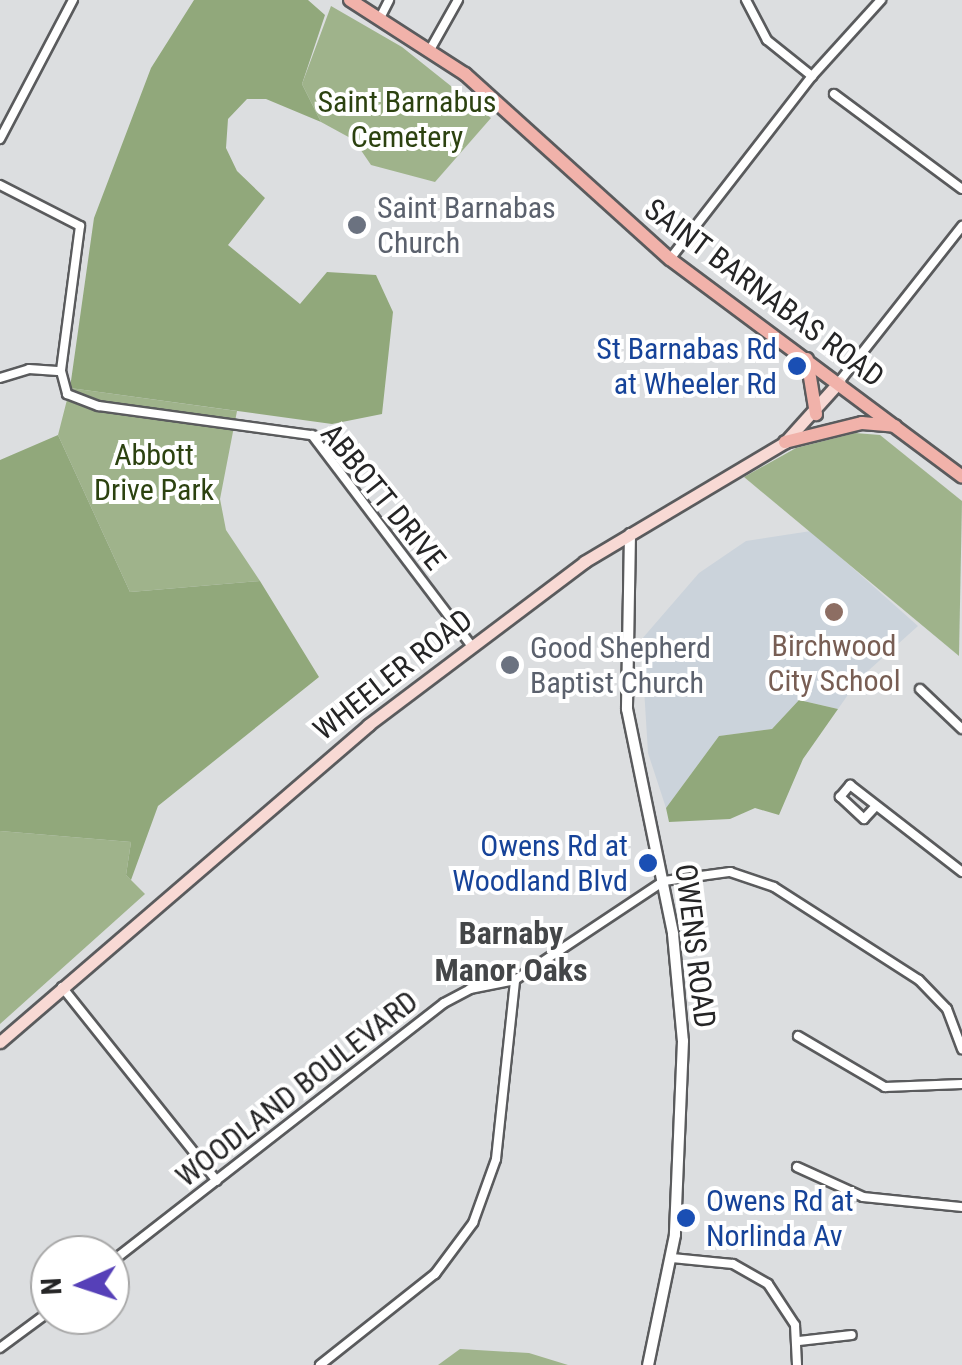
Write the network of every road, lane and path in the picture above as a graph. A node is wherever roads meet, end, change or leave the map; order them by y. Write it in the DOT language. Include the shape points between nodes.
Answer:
graph roads {
  1 [pos="73,0"];
  2 [pos="350,0"];
  3 [pos="389,0"];
  4 [pos="458,0"];
  5 [pos="746,0"];
  6 [pos="881,0"];
  7 [pos="380,18"];
  8 [pos="431,48"];
  9 [pos="812,76"];
  10 [pos="834,94"];
  11 [pos="0,139"];
  12 [pos="0,184"];
  13 [pos="962,189"];
  14 [pos="962,226"];
  15 [pos="670,259"];
  16 [pos="806,357"];
  17 [pos="62,371"];
  18 [pos="0,378"];
  19 [pos="839,382"];
  20 [pos="816,414"];
  21 [pos="898,426"];
  22 [pos="785,442"];
  23 [pos="962,476"];
  24 [pos="630,534"];
  25 [pos="470,645"];
  26 [pos="920,689"];
  27 [pos="962,729"];
  28 [pos="875,807"];
  29 [pos="962,872"];
  30 [pos="664,881"];
  31 [pos="515,980"];
  32 [pos="62,987"];
  33 [pos="798,1036"];
  34 [pos="0,1042"];
  35 [pos="962,1049"];
  36 [pos="962,1084"];
  37 [pos="797,1167"];
  38 [pos="217,1180"];
  39 [pos="962,1207"];
  40 [pos="130,1247"];
  41 [pos="672,1258"];
  42 [pos="30,1326"];
  43 [pos="852,1335"];
  44 [pos="799,1341"];
  45 [pos="0,1348"];
  46 [pos="320,1365"];
  47 [pos="648,1365"];
  48 [pos="798,1365"];
  1 -- 11 [label="street"];
  2 -- 7 [label="main road, SAINT BARNABAS ROAD"];
  3 -- 7 [label="street"];
  4 -- 8 [label="street"];
  5 -- 9 [label="street" via="766,40"];
  6 -- 9 [label="street"];
  7 -- 8 [label="main road, SAINT BARNABAS ROAD"];
  8 -- 15 [label="main road, SAINT BARNABAS ROAD"];
  9 -- 15 [label="street"];
  10 -- 13 [label="street"];
  12 -- 17 [label="street" via="76,220 80,242"];
  14 -- 19 [label="street"];
  15 -- 16 [label="main road, SAINT BARNABAS ROAD"];
  16 -- 19 [label="main road, SAINT BARNABAS ROAD"];
  16 -- 20 [label="main road"];
  17 -- 18 [label="street" via="28,369"];
  17 -- 25 [label="street, ABBOTT DRIVE" via="62,387 76,400 99,406 312,435"];
  19 -- 20 [label="main road, WHEELER ROAD"];
  19 -- 21 [label="main road, SAINT BARNABAS ROAD"];
  20 -- 22 [label="main road, WHEELER ROAD"];
  21 -- 22 [label="main road" via="862,423"];
  21 -- 23 [label="main road, SAINT BARNABAS ROAD"];
  22 -- 24 [label="main road, WHEELER ROAD"];
  24 -- 25 [label="main road, WHEELER ROAD"];
  24 -- 30 [label="street, OWENS ROAD" via="627,709"];
  25 -- 32 [label="main road, WHEELER ROAD" via="231,838"];
  26 -- 27 [label="street"];
  28 -- 28 [label="street" via="850,785 840,797 864,819"];
  28 -- 29 [label="street"];
  30 -- 31 [label="street, WOODLAND BOULEVARD"];
  30 -- 35 [label="street, WOODLAND BOULEVARD" via="730,872 774,887 932,991 947,1009"];
  30 -- 41 [label="street, OWENS ROAD" via="683,1041"];
  31 -- 38 [label="street, WOODLAND BOULEVARD" via="470,989 444,1003"];
  31 -- 46 [label="street" via="496,1159 473,1223 435,1274"];
  32 -- 34 [label="main road, WHEELER ROAD"];
  32 -- 38 [label="street"];
  33 -- 36 [label="street" via="885,1086"];
  37 -- 39 [label="street" via="863,1197"];
  38 -- 40 [label="street, WOODLAND BOULEVARD"];
  41 -- 44 [label="street" via="733,1264 762,1279 786,1308"];
  41 -- 47 [label="street, OWENS ROAD"];
  42 -- 45 [label="street"];
  43 -- 44 [label="street"];
  44 -- 48 [label="street"];
}
